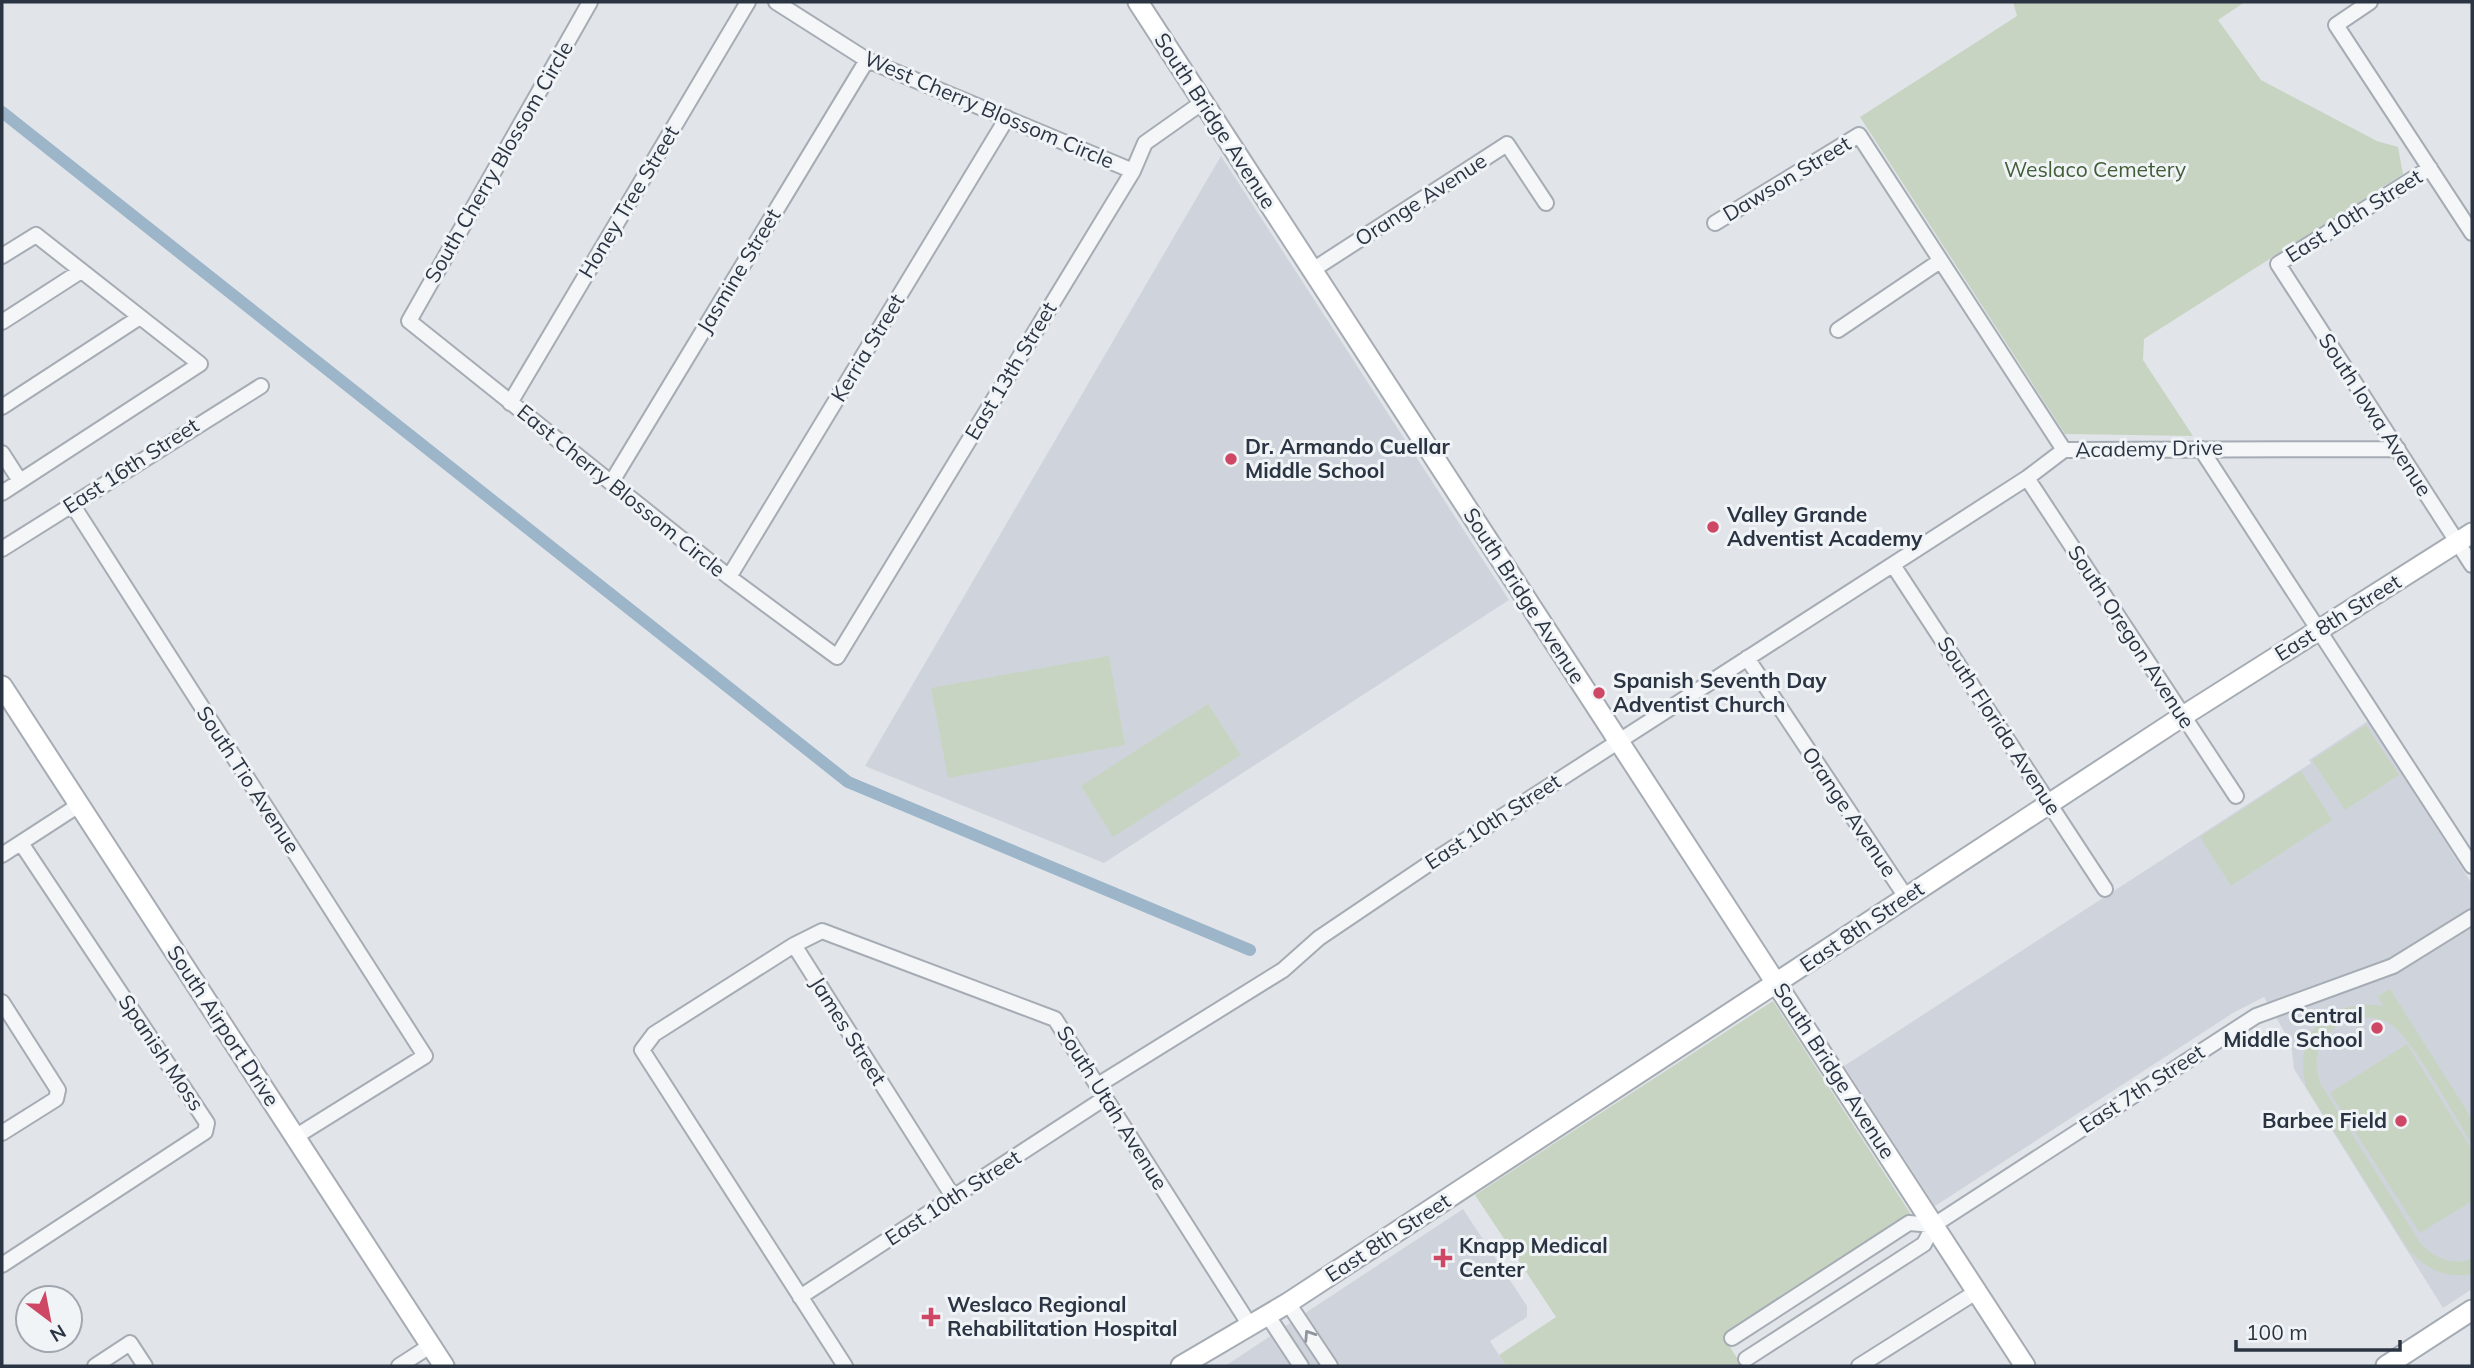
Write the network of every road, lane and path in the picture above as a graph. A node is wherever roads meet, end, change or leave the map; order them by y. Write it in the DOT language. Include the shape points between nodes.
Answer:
graph roads {
  1 [pos="590,2"];
  2 [pos="748,2"];
  3 [pos="776,2"];
  4 [pos="2370,2"];
  5 [pos="1141,3"];
  6 [pos="867,60"];
  7 [pos="1203,102"];
  8 [pos="1007,118"];
  9 [pos="2430,168"];
  10 [pos="1133,171"];
  11 [pos="1546,203"];
  12 [pos="1715,223"];
  13 [pos="2472,233"];
  14 [pos="2,256"];
  15 [pos="1940,261"];
  16 [pos="2278,264"];
  17 [pos="81,271"];
  18 [pos="1311,271"];
  19 [pos="140,317"];
  20 [pos="408,321"];
  21 [pos="2,322"];
  22 [pos="1838,330"];
  23 [pos="261,386"];
  24 [pos="510,402"];
  25 [pos="2,407"];
  26 [pos="2201,449"];
  27 [pos="2398,449"];
  28 [pos="2064,450"];
  29 [pos="2,453"];
  30 [pos="2027,478"];
  31 [pos="20,481"];
  32 [pos="611,483"];
  33 [pos="2,493"];
  34 [pos="72,504"];
  35 [pos="2465,537"];
  36 [pos="2,549"];
  37 [pos="1893,565"];
  38 [pos="2472,565"];
  39 [pos="729,577"];
  40 [pos="2320,630"];
  41 [pos="837,657"];
  42 [pos="1747,658"];
  43 [pos="2,686"];
  44 [pos="2183,716"];
  45 [pos="1618,742"];
  46 [pos="2236,796"];
  47 [pos="2050,803"];
  48 [pos="79,805"];
  49 [pos="21,843"];
  50 [pos="2,855"];
  51 [pos="2472,866"];
  52 [pos="2105,889"];
  53 [pos="1906,897"];
  54 [pos="2472,917"];
  55 [pos="794,945"];
  56 [pos="1776,983"];
  57 [pos="2,1002"];
  58 [pos="1102,1092"];
  59 [pos="2,1133"];
  60 [pos="295,1138"];
  61 [pos="954,1198"];
  62 [pos="1934,1225"];
  63 [pos="2,1265"];
  64 [pos="1976,1292"];
  65 [pos="800,1297"];
  66 [pos="1288,1303"];
  67 [pos="2472,1310"];
  68 [pos="1268,1315"];
  69 [pos="1251,1327"];
  70 [pos="1732,1338"];
  71 [pos="430,1346"];
  72 [pos="1746,1359"];
  73 [pos="96,1366"];
  74 [pos="145,1366"];
  75 [pos="399,1366"];
  76 [pos="444,1366"];
  77 [pos="845,1366"];
  78 [pos="1181,1366"];
  79 [pos="1301,1366"];
  80 [pos="1330,1366"];
  81 [pos="1859,1366"];
  82 [pos="2025,1366"];
  83 [pos="2386,1366"];
  1 -- 20 [label="street, South Cherry Blossom Circle"];
  2 -- 24 [label="street, Honey Tree Street"];
  3 -- 6 [label="street, West Cherry Blossom Circle"];
  4 -- 9 [label="street" via="2336,25"];
  5 -- 7 [label="street, South Bridge Avenue"];
  6 -- 8 [label="street, West Cherry Blossom Circle"];
  6 -- 32 [label="street, Jasmine Street"];
  7 -- 10 [label="street, East 13th Street" via="1145,143"];
  7 -- 18 [label="street, South Bridge Avenue"];
  8 -- 10 [label="street, West Cherry Blossom Circle"];
  8 -- 39 [label="street, Kerria Street"];
  9 -- 13 [label="street"];
  9 -- 16 [label="street, East 10th Street"];
  10 -- 41 [label="street, East 13th Street"];
  11 -- 18 [label="street, Orange Avenue" via="1507,144"];
  12 -- 15 [label="street, Dawson Street" via="1859,135"];
  14 -- 17 [label="street" via="36,235"];
  15 -- 22 [label="street"];
  15 -- 28 [label="street"];
  16 -- 27 [label="street, South Iowa Avenue"];
  17 -- 19 [label="street"];
  17 -- 21 [label="street"];
  18 -- 45 [label="street, South Bridge Avenue"];
  19 -- 25 [label="street"];
  19 -- 31 [label="street" via="200,364"];
  20 -- 24 [label="street, East Cherry Blossom Circle"];
  23 -- 34 [label="street, East 16th Street"];
  24 -- 32 [label="street, East Cherry Blossom Circle"];
  26 -- 27 [label="street, Academy Drive"];
  26 -- 28 [label="street, Academy Drive"];
  26 -- 40 [label="street"];
  27 -- 35 [label="street, South Iowa Avenue"];
  28 -- 30 [label="street, Academy Drive"];
  29 -- 31 [label="street"];
  30 -- 37 [label="street, Academy Drive"];
  30 -- 44 [label="street, South Oregon Avenue"];
  31 -- 33 [label="street"];
  32 -- 39 [label="street, East Cherry Blossom Circle"];
  34 -- 36 [label="street, East 16th Street"];
  34 -- 60 [label="street, South Tio Avenue" via="425,1056"];
  35 -- 38 [label="street, South Iowa Avenue"];
  35 -- 40 [label="street, East 8th Street"];
  37 -- 42 [label="street, East 10th Street"];
  37 -- 47 [label="street, South Florida Avenue"];
  39 -- 41 [label="street, East Cherry Blossom Circle"];
  40 -- 44 [label="street, East 8th Street"];
  40 -- 51 [label="street"];
  42 -- 45 [label="street, East 10th Street"];
  42 -- 53 [label="street, Orange Avenue"];
  43 -- 48 [label="street, South Airport Drive"];
  44 -- 46 [label="street, South Oregon Avenue"];
  44 -- 47 [label="street, East 8th Street"];
  45 -- 56 [label="street, South Bridge Avenue"];
  45 -- 58 [label="street, East 10th Street" via="1341,923 1283,971"];
  47 -- 52 [label="street, South Florida Avenue"];
  47 -- 53 [label="street, East 8th Street"];
  48 -- 49 [label="street"];
  48 -- 60 [label="street, South Airport Drive"];
  49 -- 50 [label="street"];
  49 -- 63 [label="street, Spanish Moss" via="207,1123 205,1132"];
  53 -- 56 [label="street, East 8th Street"];
  54 -- 62 [label="street, East 7th Street" via="2393,966 2256,1016"];
  55 -- 58 [label="street, South Utah Avenue" via="822,931 1055,1019"];
  55 -- 61 [label="street, James Street"];
  55 -- 65 [label="street" via="654,1034 642,1050"];
  56 -- 62 [label="street, South Bridge Avenue"];
  56 -- 66 [label="street, East 8th Street"];
  57 -- 59 [label="street" via="58,1090 55,1099"];
  58 -- 61 [label="street, East 10th Street"];
  58 -- 69 [label="street, South Utah Avenue"];
  60 -- 71 [label="street, South Airport Drive"];
  61 -- 65 [label="street, East 10th Street"];
  62 -- 64 [label="street, South Bridge Avenue"];
  62 -- 70 [label="street, East 7th Street" via="1909,1223"];
  62 -- 72 [label="street, East 7th Street" via="1924,1244"];
  64 -- 81 [label="street"];
  64 -- 82 [label="street, South Bridge Avenue"];
  65 -- 77 [label="street"];
  66 -- 68 [label="street, East 8th Street"];
  80 -- 66 [label="street, one-way"];
  67 -- 83 [label="street"];
  68 -- 69 [label="street, East 8th Street"];
  68 -- 79 [label="street"];
  69 -- 78 [label="street, East 8th Street"];
  71 -- 75 [label="street"];
  71 -- 76 [label="street, South Airport Drive"];
  73 -- 74 [label="street" via="130,1343"];
}
